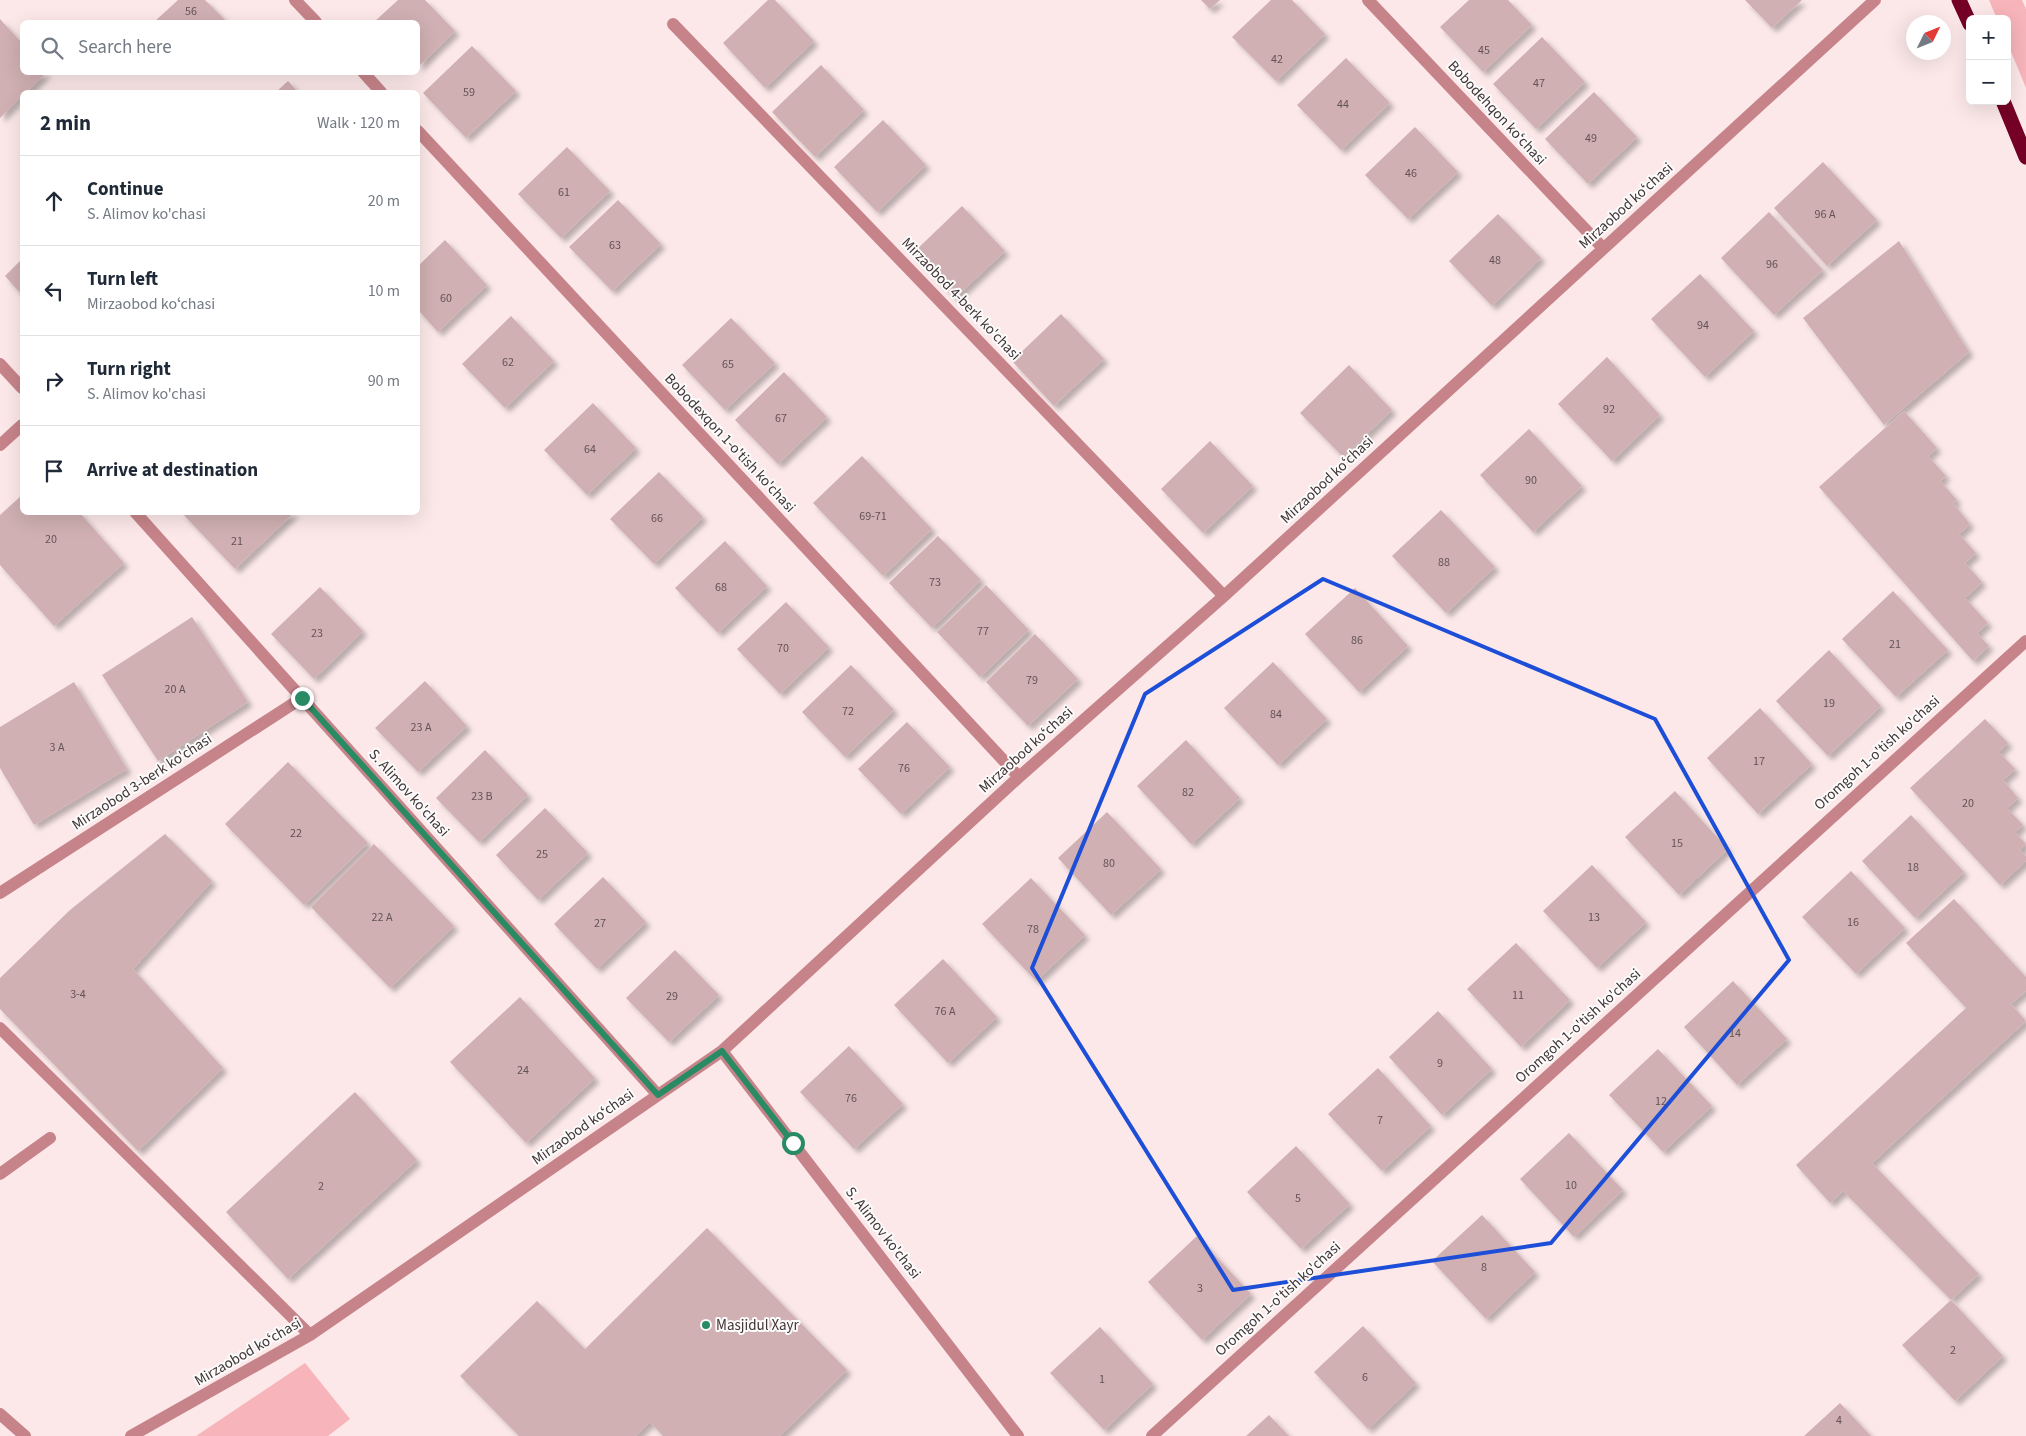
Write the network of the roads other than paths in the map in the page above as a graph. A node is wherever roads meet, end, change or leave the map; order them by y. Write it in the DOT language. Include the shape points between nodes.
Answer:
graph roads {
  1 [pos="295,0"];
  2 [pos="1368,0"];
  3 [pos="1875,0"];
  4 [pos="1959,0"];
  5 [pos="1966,15"];
  6 [pos="314,20"];
  7 [pos="673,24"];
  8 [pos="366,75"];
  9 [pos="379,90"];
  10 [pos="2005,105"];
  11 [pos="420,133"];
  12 [pos="2026,157"];
  13 [pos="1603,248"];
  14 [pos="0,364"];
  15 [pos="20,386"];
  16 [pos="20,427"];
  17 [pos="0,445"];
  18 [pos="138,515"];
  19 [pos="1224,596"];
  20 [pos="2026,641"];
  21 [pos="302,698"];
  22 [pos="1019,777"];
  23 [pos="0,893"];
  24 [pos="0,1028"];
  25 [pos="722,1051"];
  26 [pos="658,1095"];
  27 [pos="50,1138"];
  28 [pos="0,1174"];
  29 [pos="310,1336"];
  30 [pos="0,1414"];
  31 [pos="25,1436"];
  32 [pos="131,1436"];
  33 [pos="1018,1436"];
  34 [pos="1152,1436"];
  1 -- 6 [label="street"];
  2 -- 13 [label="street, Bobodehqon koʻchasi"];
  3 -- 13 [label="street, Mirzaobod koʻchasi"];
  4 -- 5 [label="highway"];
  7 -- 19 [label="street, Mirzaobod 4-berk ko'chasi"];
  8 -- 9 [label="street"];
  10 -- 12 [label="highway"];
  11 -- 22 [label="street, Bobodexqon 1-o'tish ko'chasi"];
  13 -- 19 [label="street, Mirzaobod koʻchasi"];
  14 -- 15 [label="street"];
  16 -- 17 [label="street"];
  18 -- 21 [label="street, S. Alimov ko'chasi"];
  19 -- 22 [label="street, Mirzaobod koʻchasi"];
  20 -- 34 [label="street, Oromgoh 1-o'tish ko'chasi"];
  21 -- 23 [label="street, Mirzaobod 3-berk ko'chasi"];
  21 -- 26 [label="street, S. Alimov ko'chasi"];
  22 -- 25 [label="street, Mirzaobod koʻchasi"];
  24 -- 29 [label="street"];
  25 -- 26 [label="street, Mirzaobod koʻchasi"];
  25 -- 33 [label="street, S. Alimov ko'chasi"];
  26 -- 29 [label="street, Mirzaobod koʻchasi"];
  27 -- 28 [label="street"];
  29 -- 32 [label="street, Mirzaobod koʻchasi"];
  30 -- 31 [label="street"];
}
